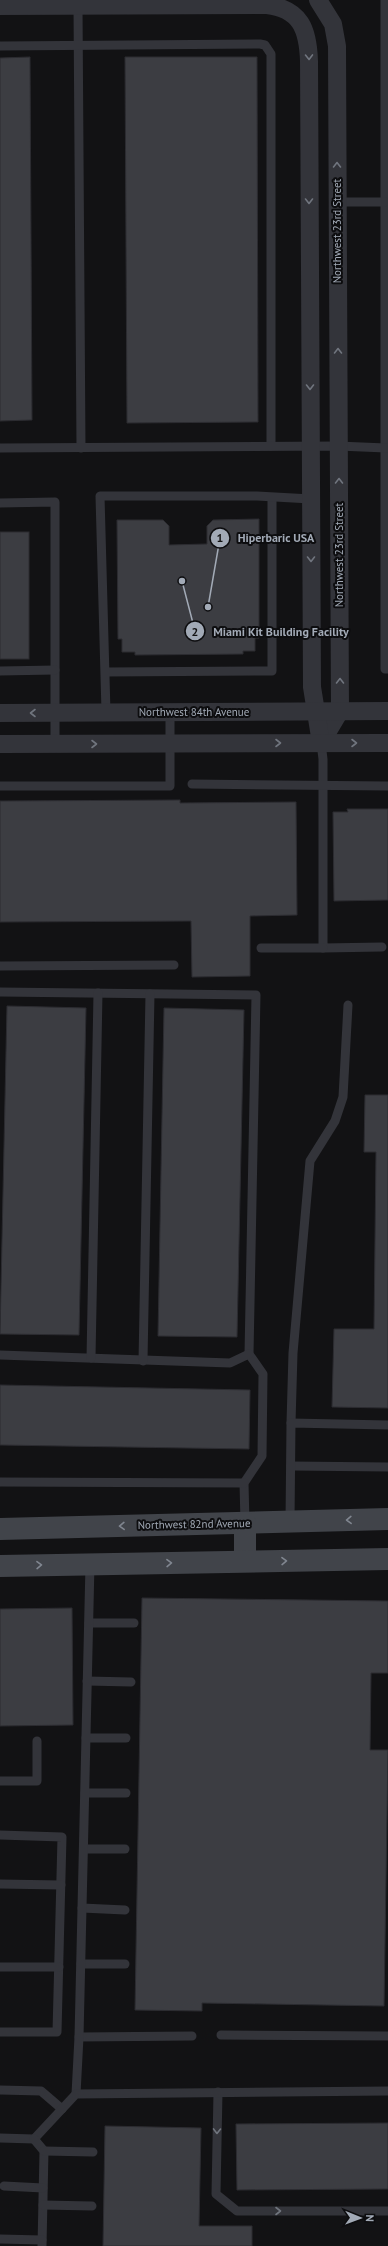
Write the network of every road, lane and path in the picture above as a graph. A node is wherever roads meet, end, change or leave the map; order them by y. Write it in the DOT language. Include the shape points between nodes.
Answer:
graph roads {
  1 [pos="318,0"];
  2 [pos="385,0"];
  3 [pos="170,3"];
  4 [pos="0,6"];
  5 [pos="78,6"];
  6 [pos="79,45"];
  7 [pos="0,46"];
  8 [pos="337,202"];
  9 [pos="386,202"];
  10 [pos="271,446"];
  11 [pos="338,446"];
  12 [pos="311,447"];
  13 [pos="0,448"];
  14 [pos="81,448"];
  15 [pos="386,448"];
  16 [pos="272,498"];
  17 [pos="311,499"];
  18 [pos="0,503"];
  19 [pos="388,669"];
  20 [pos="55,670"];
  21 [pos="0,671"];
  22 [pos="106,672"];
  23 [pos="316,711"];
  24 [pos="340,711"];
  25 [pos="388,711"];
  26 [pos="55,712"];
  27 [pos="106,712"];
  28 [pos="170,712"];
  29 [pos="0,713"];
  30 [pos="321,743"];
  31 [pos="388,743"];
  32 [pos="0,744"];
  33 [pos="55,744"];
  34 [pos="170,744"];
  35 [pos="192,784"];
  36 [pos="322,785"];
  37 [pos="0,786"];
  38 [pos="388,786"];
  39 [pos="261,948"];
  40 [pos="323,948"];
  41 [pos="382,948"];
  42 [pos="174,965"];
  43 [pos="0,966"];
  44 [pos="0,992"];
  45 [pos="98,993"];
  46 [pos="150,994"];
  47 [pos="348,1004"];
  48 [pos="249,1354"];
  49 [pos="0,1356"];
  50 [pos="91,1358"];
  51 [pos="143,1361"];
  52 [pos="292,1423"];
  53 [pos="388,1425"];
  54 [pos="291,1466"];
  55 [pos="388,1467"];
  56 [pos="0,1482"];
  57 [pos="244,1483"];
  58 [pos="388,1519"];
  59 [pos="290,1522"];
  60 [pos="245,1523"];
  61 [pos="0,1529"];
  62 [pos="388,1559"];
  63 [pos="245,1561"];
  64 [pos="90,1564"];
  65 [pos="0,1566"];
  66 [pos="88,1623"];
  67 [pos="134,1623"];
  68 [pos="87,1681"];
  69 [pos="130,1682"];
  70 [pos="86,1738"];
  71 [pos="126,1738"];
  72 [pos="37,1741"];
  73 [pos="0,1781"];
  74 [pos="85,1793"];
  75 [pos="126,1793"];
  76 [pos="0,1835"];
  77 [pos="84,1849"];
  78 [pos="125,1849"];
  79 [pos="0,1884"];
  80 [pos="60,1885"];
  81 [pos="82,1908"];
  82 [pos="125,1910"];
  83 [pos="81,1964"];
  84 [pos="125,1964"];
  85 [pos="0,1967"];
  86 [pos="59,1967"];
  87 [pos="0,2032"];
  88 [pos="221,2035"];
  89 [pos="79,2036"];
  90 [pos="192,2036"];
  91 [pos="388,2036"];
  92 [pos="0,2090"];
  93 [pos="388,2091"];
  94 [pos="218,2092"];
  95 [pos="76,2094"];
  96 [pos="62,2109"];
  97 [pos="0,2138"];
  98 [pos="34,2139"];
  99 [pos="44,2151"];
  100 [pos="93,2152"];
  101 [pos="4,2186"];
  102 [pos="43,2188"];
  103 [pos="43,2205"];
  104 [pos="92,2206"];
  105 [pos="388,2211"];
  106 [pos="0,2239"];
  107 [pos="42,2243"];
  8 -- 1 [label="street, Northwest 23rd Street, one-way" via="336,39 330,18"];
  2 -- 9 [label="lane"];
  3 -- 5 [label="street"];
  3 -- 12 [label="street, one-way" via="267,5 281,8 299,20 305,31 309,54"];
  4 -- 5 [label="street"];
  5 -- 6 [label="lane"];
  6 -- 7 [label="lane"];
  6 -- 10 [label="lane" via="260,44 269,49"];
  6 -- 14 [label="lane"];
  8 -- 9 [label="lane"];
  11 -- 8 [label="street, Northwest 23rd Street, one-way"];
  9 -- 15 [label="lane"];
  10 -- 12 [label="lane"];
  10 -- 14 [label="lane"];
  11 -- 12 [label="lane"];
  11 -- 15 [label="lane"];
  24 -- 11 [label="street, Northwest 23rd Street, one-way"];
  12 -- 17 [label="street"];
  13 -- 14 [label="lane"];
  15 -- 19 [label="lane" via="385,668"];
  16 -- 17 [label="lane"];
  16 -- 22 [label="lane" via="272,671"];
  16 -- 22 [label="lane" via="100,496"];
  17 -- 23 [label="street, one-way" via="312,687"];
  18 -- 20 [label="lane" via="55,502"];
  20 -- 21 [label="lane"];
  20 -- 26 [label="lane"];
  22 -- 27 [label="lane"];
  23 -- 24 [label="street, Northwest 84th Avenue"];
  23 -- 28 [label="street, Northwest 84th Avenue"];
  23 -- 30 [label="street"];
  24 -- 25 [label="street, Northwest 84th Avenue"];
  24 -- 30 [label="street"];
  26 -- 27 [label="street, Northwest 84th Avenue"];
  26 -- 29 [label="street, Northwest 84th Avenue, one-way"];
  26 -- 33 [label="lane"];
  27 -- 28 [label="street, Northwest 84th Avenue"];
  28 -- 34 [label="lane"];
  30 -- 31 [label="street, one-way"];
  34 -- 30 [label="street, one-way"];
  30 -- 36 [label="lane"];
  32 -- 33 [label="street"];
  33 -- 34 [label="street, one-way"];
  34 -- 37 [label="lane" via="170,786"];
  35 -- 36 [label="lane"];
  36 -- 38 [label="lane"];
  36 -- 40 [label="lane"];
  39 -- 40 [label="lane"];
  40 -- 41 [label="lane"];
  42 -- 43 [label="lane"];
  44 -- 45 [label="lane"];
  45 -- 46 [label="lane"];
  45 -- 50 [label="lane"];
  46 -- 48 [label="lane" via="256,995"];
  46 -- 51 [label="lane"];
  47 -- 52 [label="lane" via="342,1097 335,1121 310,1161 293,1354"];
  48 -- 51 [label="lane" via="230,1363"];
  48 -- 57 [label="lane" via="264,1374 262,1456"];
  49 -- 50 [label="lane"];
  50 -- 51 [label="lane"];
  52 -- 53 [label="lane"];
  52 -- 54 [label="lane"];
  54 -- 55 [label="lane"];
  54 -- 59 [label="lane"];
  56 -- 57 [label="lane"];
  57 -- 60 [label="lane"];
  58 -- 59 [label="street, Northwest 82nd Avenue, one-way"];
  59 -- 60 [label="street, Northwest 82nd Avenue"];
  60 -- 61 [label="street, Northwest 82nd Avenue, one-way"];
  60 -- 63 [label="street"];
  63 -- 62 [label="street, one-way"];
  64 -- 63 [label="street, one-way"];
  65 -- 64 [label="street, one-way"];
  64 -- 66 [label="lane"];
  66 -- 67 [label="lane"];
  66 -- 68 [label="lane"];
  68 -- 69 [label="lane"];
  68 -- 70 [label="lane"];
  70 -- 71 [label="lane"];
  70 -- 74 [label="lane"];
  72 -- 73 [label="lane" via="37,1781"];
  74 -- 75 [label="lane"];
  74 -- 77 [label="lane"];
  76 -- 80 [label="lane" via="62,1836"];
  77 -- 78 [label="lane"];
  77 -- 81 [label="lane"];
  79 -- 80 [label="lane"];
  80 -- 86 [label="lane"];
  81 -- 82 [label="lane"];
  81 -- 83 [label="lane"];
  83 -- 84 [label="lane"];
  83 -- 89 [label="lane"];
  85 -- 86 [label="lane"];
  86 -- 87 [label="lane" via="57,2032"];
  88 -- 91 [label="lane"];
  89 -- 90 [label="lane"];
  89 -- 95 [label="lane"];
  92 -- 96 [label="lane" via="42,2091"];
  93 -- 94 [label="lane"];
  94 -- 95 [label="lane"];
  94 -- 105 [label="lane, one-way" via="216,2194 237,2211"];
  95 -- 96 [label="lane"];
  96 -- 98 [label="lane"];
  97 -- 98 [label="lane"];
  98 -- 99 [label="lane"];
  99 -- 100 [label="lane"];
  99 -- 102 [label="lane"];
  101 -- 102 [label="lane"];
  102 -- 103 [label="lane"];
  103 -- 104 [label="lane"];
  103 -- 107 [label="lane"];
  106 -- 107 [label="lane"];
}
